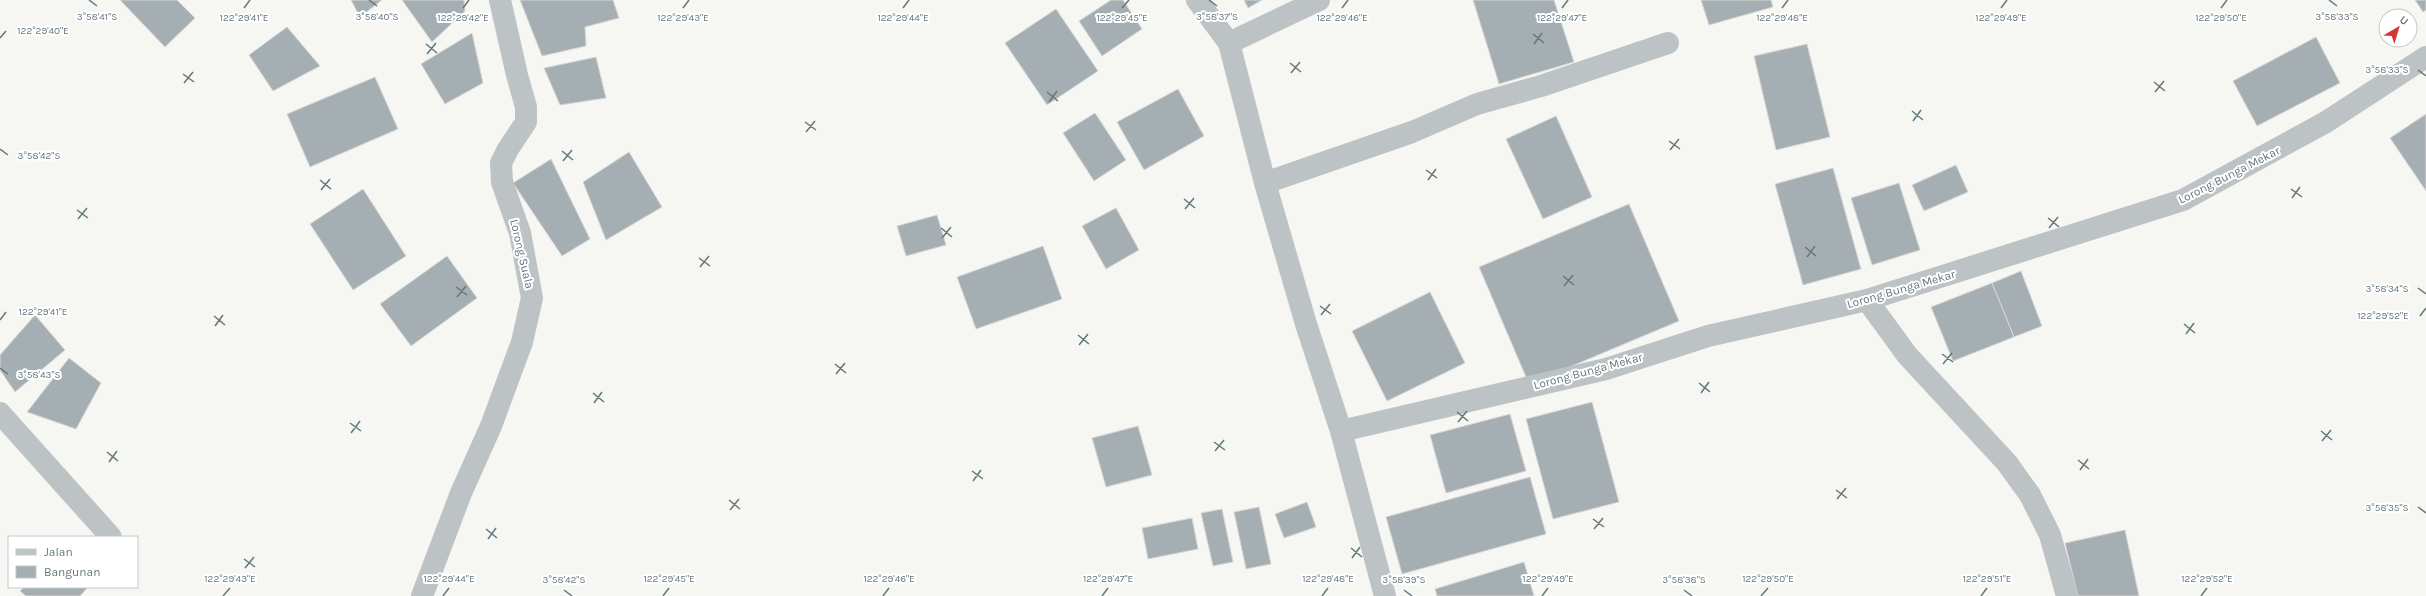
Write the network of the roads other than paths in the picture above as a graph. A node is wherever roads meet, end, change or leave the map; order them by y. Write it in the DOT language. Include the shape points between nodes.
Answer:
graph roads {
  1 [pos="500,0"];
  2 [pos="1197,0"];
  3 [pos="1319,0"];
  4 [pos="1229,43"];
  5 [pos="1668,43"];
  6 [pos="2426,57"];
  7 [pos="1265,184"];
  8 [pos="1867,300"];
  9 [pos="0,413"];
  10 [pos="1342,431"];
  11 [pos="110,536"];
  12 [pos="422,596"];
  13 [pos="1385,596"];
  14 [pos="2066,596"];
  1 -- 12 [label="street, Lorong Suala" via="526,107 526,122 502,164 502,182 520,233 532,298 522,342 491,426 461,493"];
  2 -- 4 [label="street"];
  3 -- 4 [label="street"];
  4 -- 7 [label="street"];
  5 -- 7 [label="street" via="1541,86 1478,104 1412,132"];
  6 -- 8 [label="street, Lorong Bunga Mekar" via="2326,122 2183,200"];
  7 -- 10 [label="street" via="1306,324"];
  8 -- 10 [label="street, Lorong Bunga Mekar" via="1708,336 1606,369"];
  8 -- 14 [label="street" via="1907,355 2007,463 2030,495 2050,535"];
  9 -- 11 [label="street"];
  10 -- 13 [label="street"];
}
